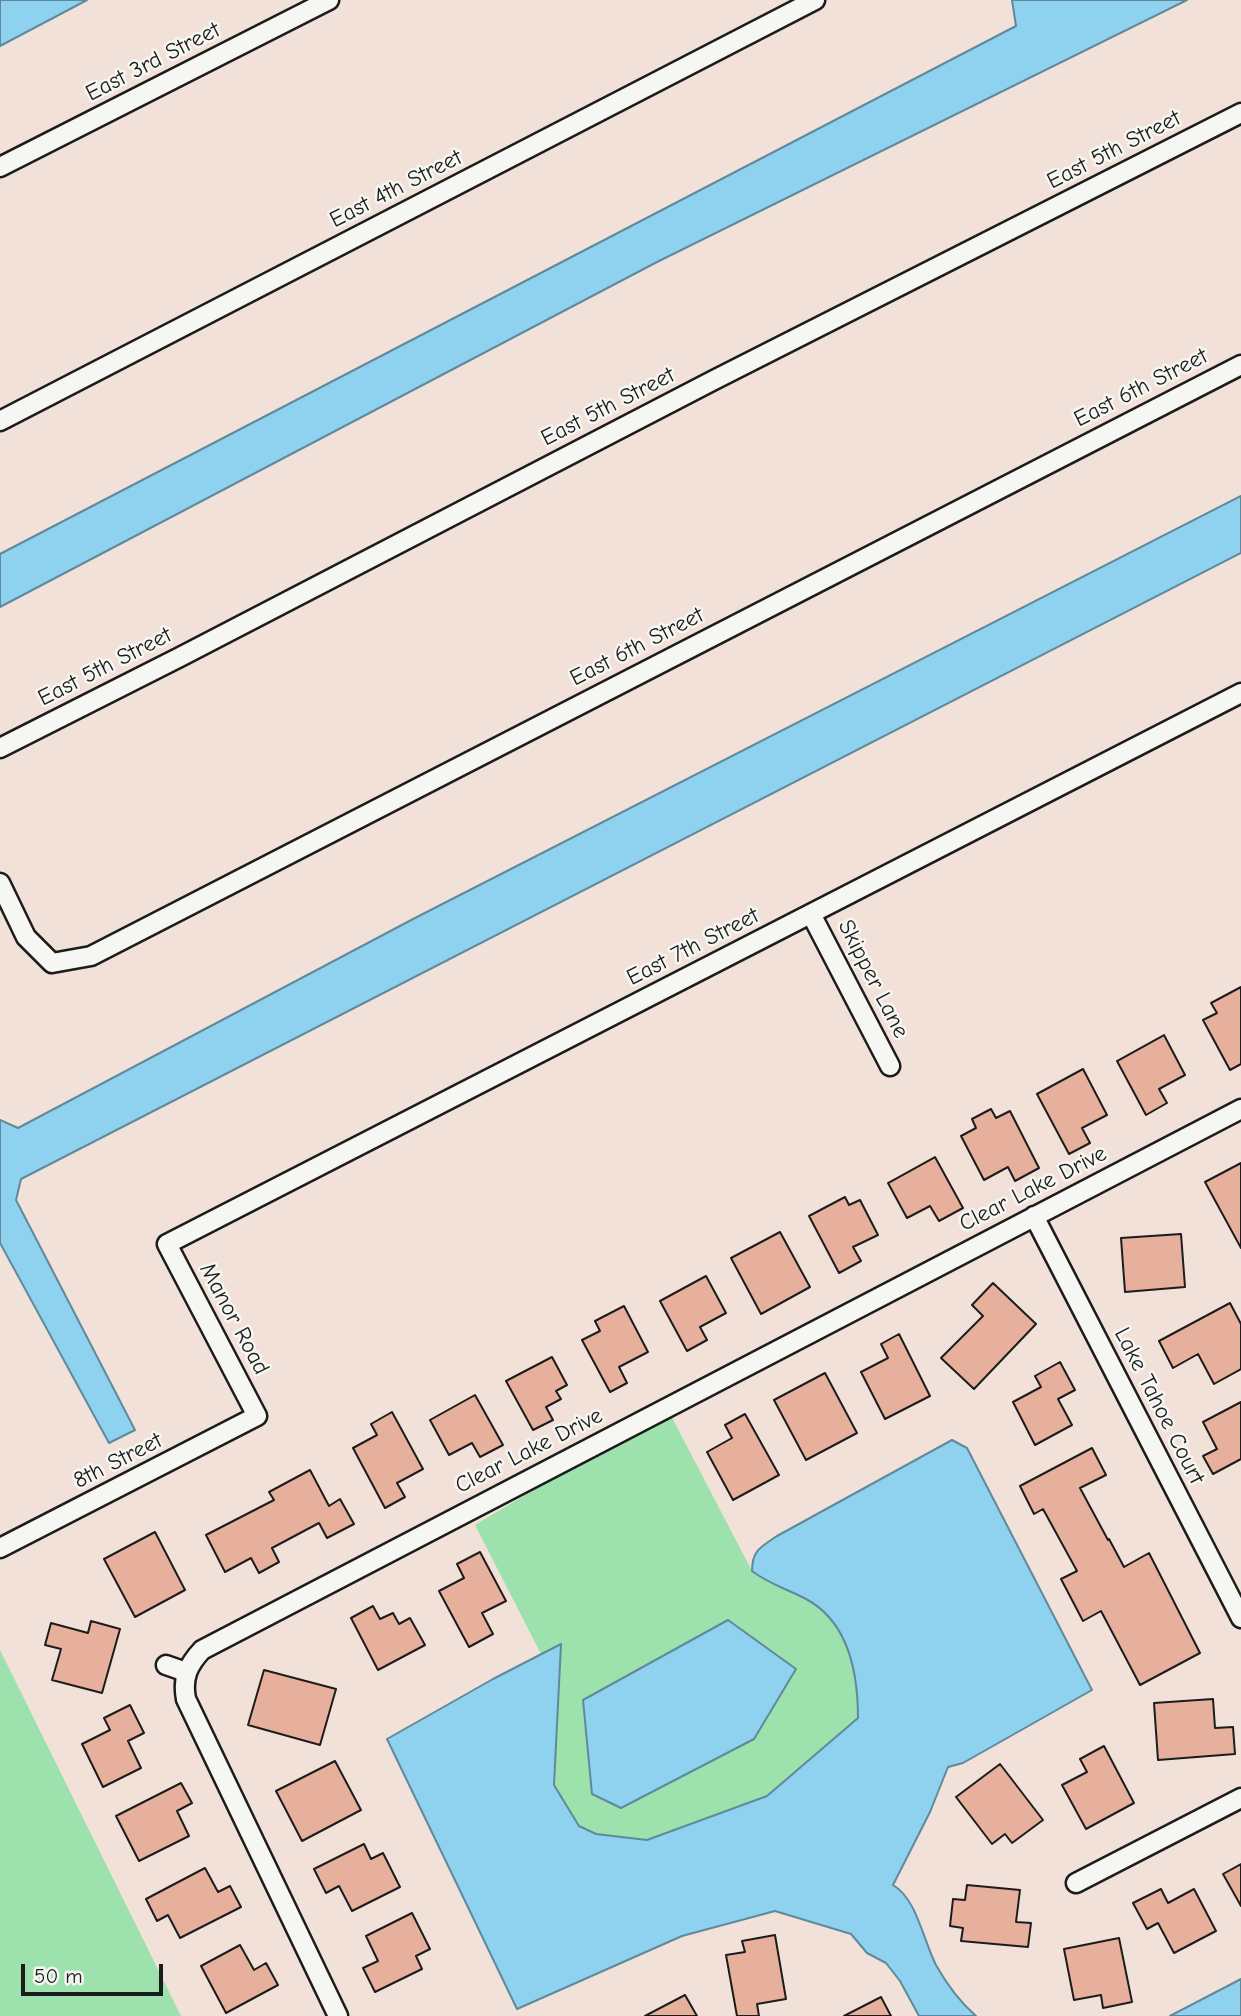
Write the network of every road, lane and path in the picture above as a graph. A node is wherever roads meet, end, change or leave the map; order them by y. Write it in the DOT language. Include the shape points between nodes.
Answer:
graph roads {
  1 [pos="329,0"];
  2 [pos="815,0"];
  3 [pos="1241,113"];
  4 [pos="0,167"];
  5 [pos="1241,365"];
  6 [pos="0,421"];
  7 [pos="1241,693"];
  8 [pos="0,748"];
  9 [pos="0,883"];
  10 [pos="811,914"];
  11 [pos="890,1066"];
  12 [pos="1241,1109"];
  13 [pos="1034,1216"];
  14 [pos="167,1244"];
  15 [pos="257,1416"];
  16 [pos="0,1549"];
  17 [pos="1241,1618"];
  18 [pos="166,1665"];
  19 [pos="186,1672"];
  20 [pos="1241,1798"];
  21 [pos="1076,1883"];
  22 [pos="338,2016"];
  1 -- 4 [label="street, East 3rd Street"];
  2 -- 6 [label="street, East 4th Street"];
  3 -- 8 [label="street, East 5th Street"];
  5 -- 9 [label="street, East 6th Street" via="91,956 52,962 26,937"];
  7 -- 10 [label="street, East 7th Street"];
  10 -- 11 [label="street, Skipper Lane"];
  10 -- 14 [label="street, East 7th Street"];
  12 -- 13 [label="street, Clear Lake Drive"];
  13 -- 17 [label="street, Lake Tahoe Court"];
  13 -- 19 [label="street, Clear Lake Drive" via="211,1644"];
  14 -- 15 [label="street, Manor Road"];
  15 -- 16 [label="street, 8th Street"];
  18 -- 19 [label="street"];
  19 -- 22 [label="street" via="186,1699"];
  20 -- 21 [label="street"];
}
